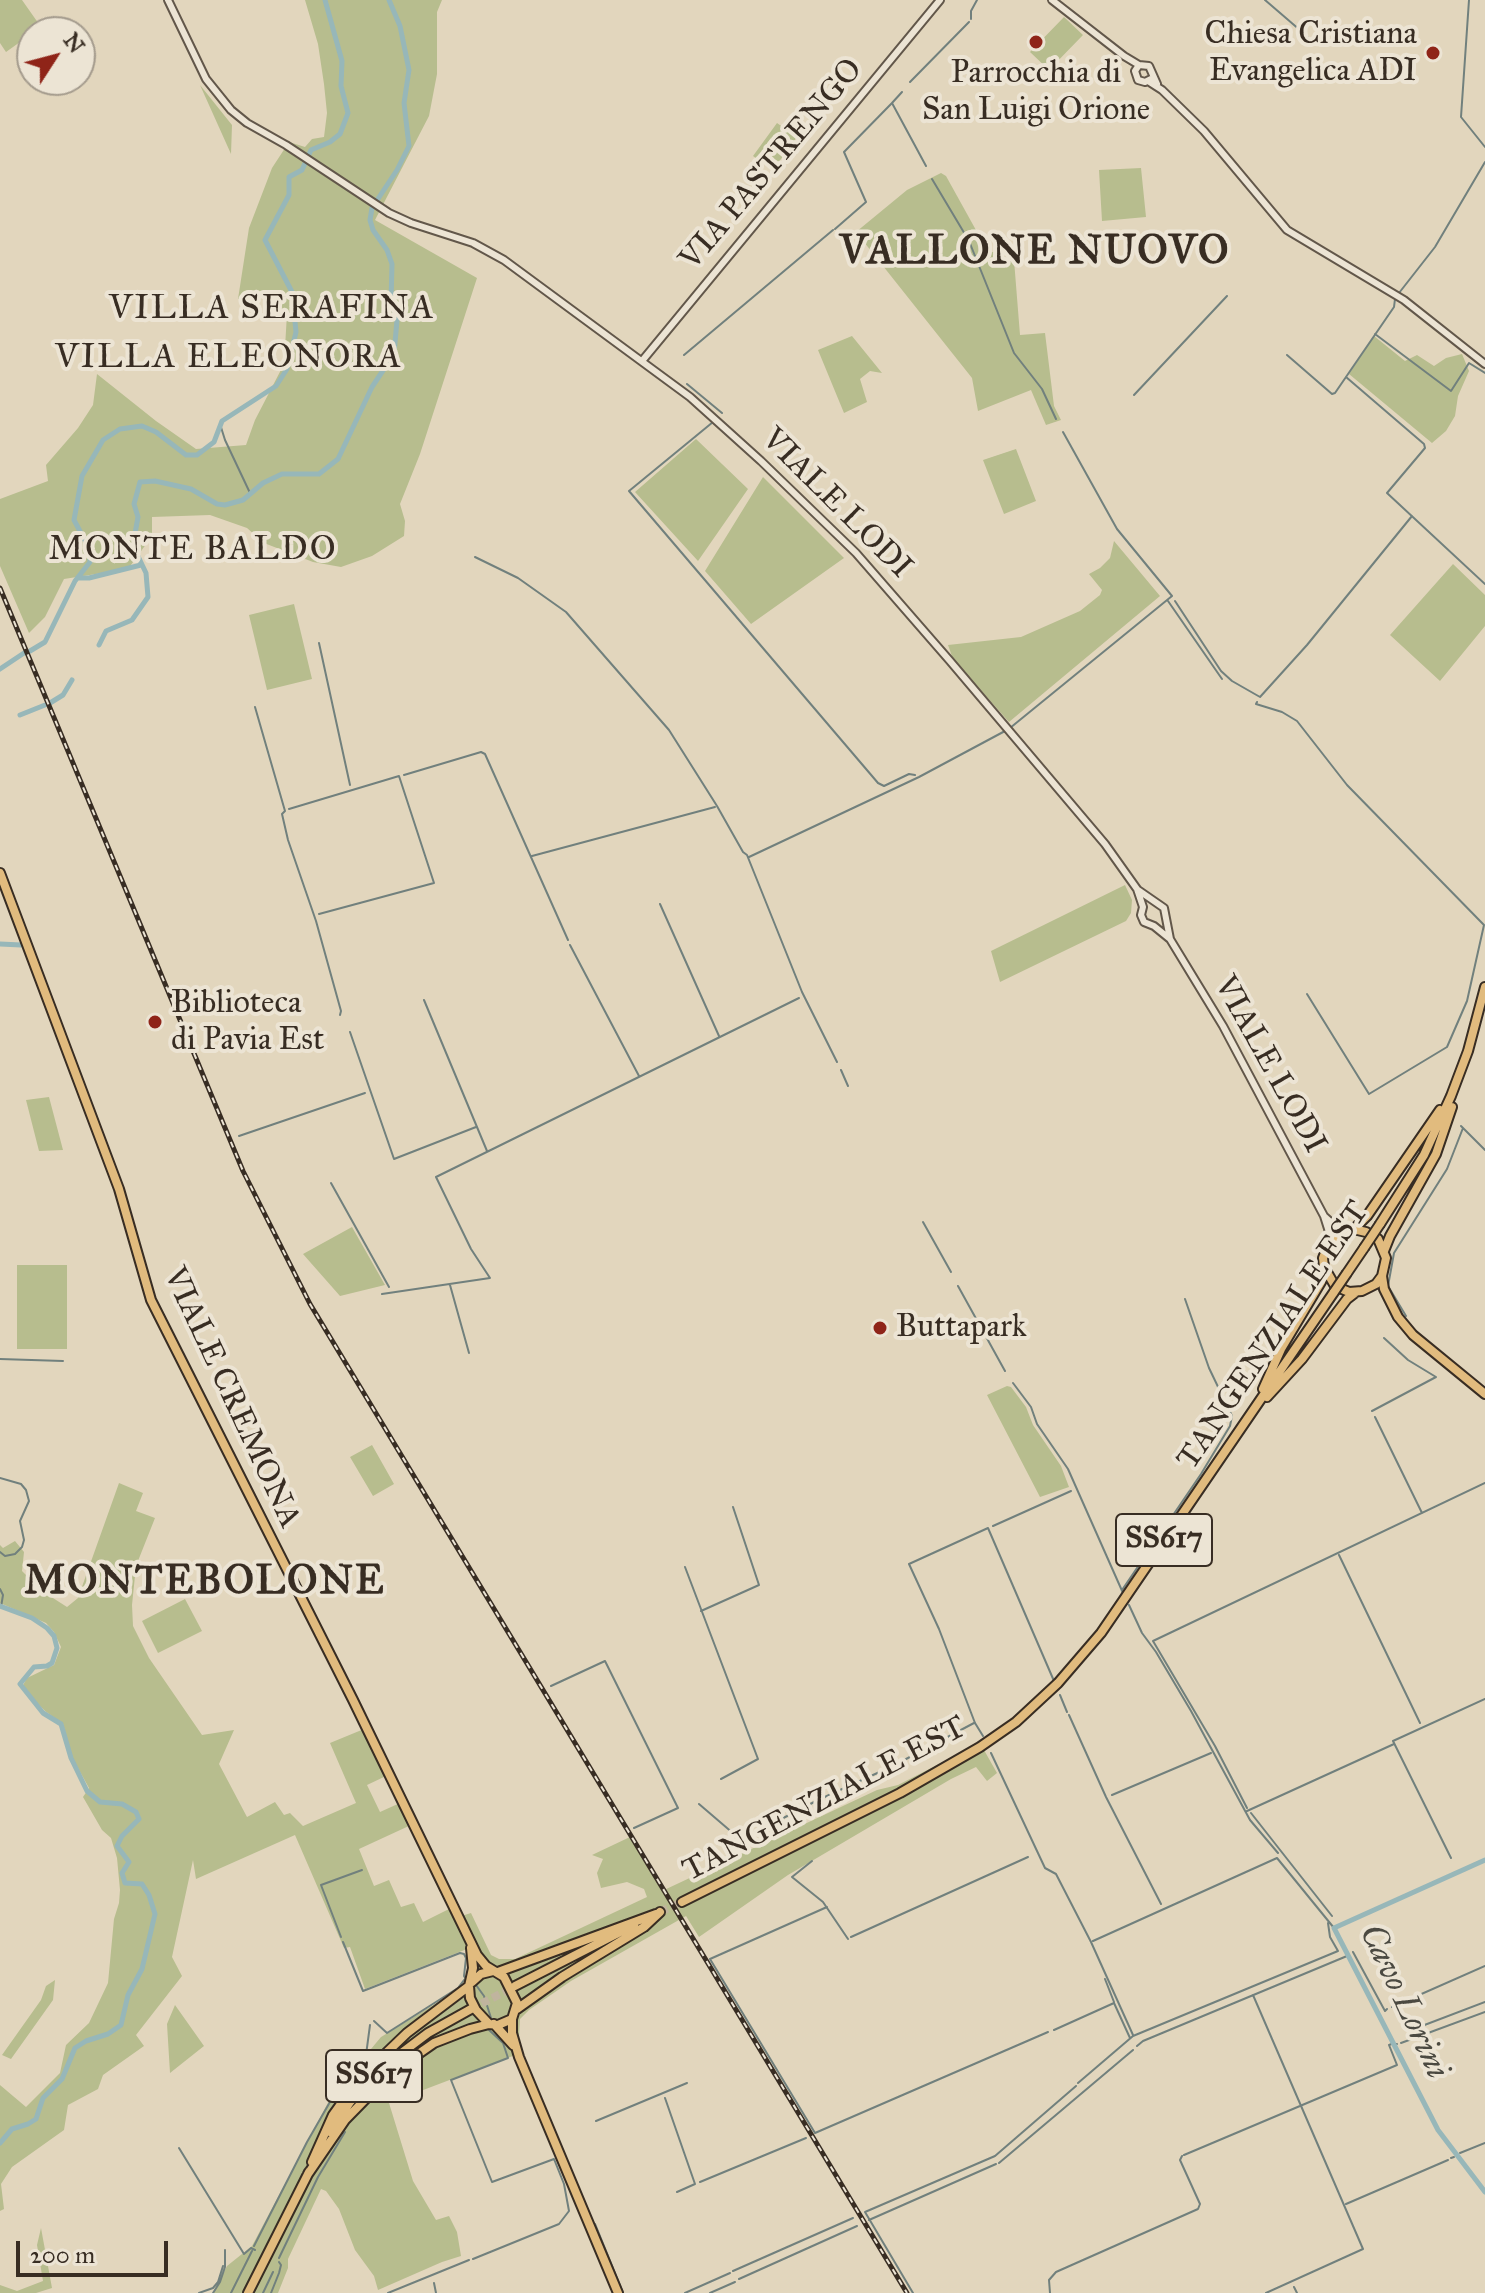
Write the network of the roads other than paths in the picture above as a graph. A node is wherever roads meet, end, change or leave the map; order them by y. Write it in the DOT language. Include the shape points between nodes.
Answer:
graph roads {
  1 [pos="168,0"];
  2 [pos="940,0"];
  3 [pos="1052,0"];
  4 [pos="1137,68"];
  5 [pos="1150,78"];
  6 [pos="642,361"];
  7 [pos="1485,364"];
  8 [pos="0,873"];
  9 [pos="1137,889"];
  10 [pos="1154,902"];
  11 [pos="1143,907"];
  12 [pos="1165,916"];
  13 [pos="1154,926"];
  14 [pos="1170,939"];
  15 [pos="1485,987"];
  16 [pos="1477,1017"];
  17 [pos="1324,1216"];
  18 [pos="1351,1230"];
  19 [pos="1325,1250"];
  20 [pos="1384,1251"];
  21 [pos="1324,1267"];
  22 [pos="1382,1276"];
  23 [pos="1368,1290"];
  24 [pos="1356,1292"];
  25 [pos="1390,1304"];
  26 [pos="1485,1394"];
  27 [pos="1257,1404"];
  28 [pos="682,1902"];
  29 [pos="660,1912"];
  30 [pos="461,1925"];
  31 [pos="495,1972"];
  32 [pos="470,1984"];
  33 [pos="515,1986"];
  34 [pos="471,2009"];
  35 [pos="517,2009"];
  36 [pos="512,2019"];
  37 [pos="491,2024"];
  38 [pos="519,2057"];
  39 [pos="308,2174"];
  40 [pos="248,2293"];
  41 [pos="618,2293"];
  1 -- 6 [label="street, VIALE LODI" via="206,79 247,123 389,213 473,243 504,260"];
  2 -- 6 [label="street, VIA PASTRENGO"];
  3 -- 4 [label="street"];
  4 -- 5 [label="street" via="1149,66"];
  4 -- 5 [label="street" via="1138,80"];
  5 -- 7 [label="street" via="1219,148 1287,230 1404,300"];
  6 -- 9 [label="street, VIALE LODI" via="721,424 856,553 1105,844"];
  8 -- 30 [label="main road, VIALE CREMONA" via="119,1189 151,1300"];
  9 -- 10 [label="street, VIALE LODI"];
  9 -- 11 [label="street, VIALE LODI"];
  10 -- 11 [label="street"];
  10 -- 12 [label="street" via="1164,908"];
  11 -- 13 [label="street" via="1144,922"];
  12 -- 13 [label="street"];
  12 -- 14 [label="street, VIALE LODI"];
  13 -- 14 [label="street, VIALE LODI"];
  14 -- 17 [label="street, VIALE LODI" via="1223,1026"];
  15 -- 16 [label="main road, TANGENZIALE EST / SS617"];
  16 -- 18 [label="main road" via="1435,1119 1367,1216"];
  16 -- 20 [label="main road" via="1473,1046 1436,1154"];
  16 -- 27 [label="main road, TANGENZIALE EST / SS617, bridge" via="1459,1076 1409,1180"];
  17 -- 18 [label="street" via="1336,1227"];
  17 -- 19 [label="street, VIALE LODI" via="1330,1235"];
  18 -- 19 [label="main road" via="1334,1237"];
  18 -- 20 [label="main road" via="1372,1235"];
  19 -- 21 [label="main road"];
  20 -- 22 [label="main road"];
  21 -- 24 [label="main road" via="1335,1286"];
  21 -- 27 [label="main road"];
  22 -- 23 [label="main road"];
  22 -- 25 [label="main road"];
  23 -- 24 [label="main road"];
  23 -- 25 [label="main road"];
  24 -- 27 [label="main road"];
  25 -- 26 [label="main road" via="1413,1335"];
  27 -- 28 [label="main road, TANGENZIALE EST / SS617" via="1101,1633 1072,1670 1016,1722 900,1793"];
  29 -- 31 [label="main road"];
  29 -- 33 [label="main road"];
  29 -- 35 [label="main road"];
  30 -- 31 [label="main road, VIALE CREMONA" via="477,1955"];
  30 -- 32 [label="main road, VIALE CREMONA" via="472,1951"];
  31 -- 32 [label="main road" via="481,1974"];
  31 -- 35 [label="main road" via="513,1992"];
  32 -- 37 [label="main road" via="476,2010"];
  32 -- 39 [label="main road" via="358,2080 327,2126"];
  34 -- 39 [label="main road, SS617" via="415,2042 375,2074 341,2115"];
  35 -- 36 [label="main road"];
  36 -- 37 [label="main road"];
  36 -- 38 [label="main road"];
  37 -- 38 [label="main road"];
  37 -- 39 [label="main road" via="434,2043 391,2073 345,2120"];
  38 -- 41 [label="main road"];
  39 -- 40 [label="main road, SS617"];
}
